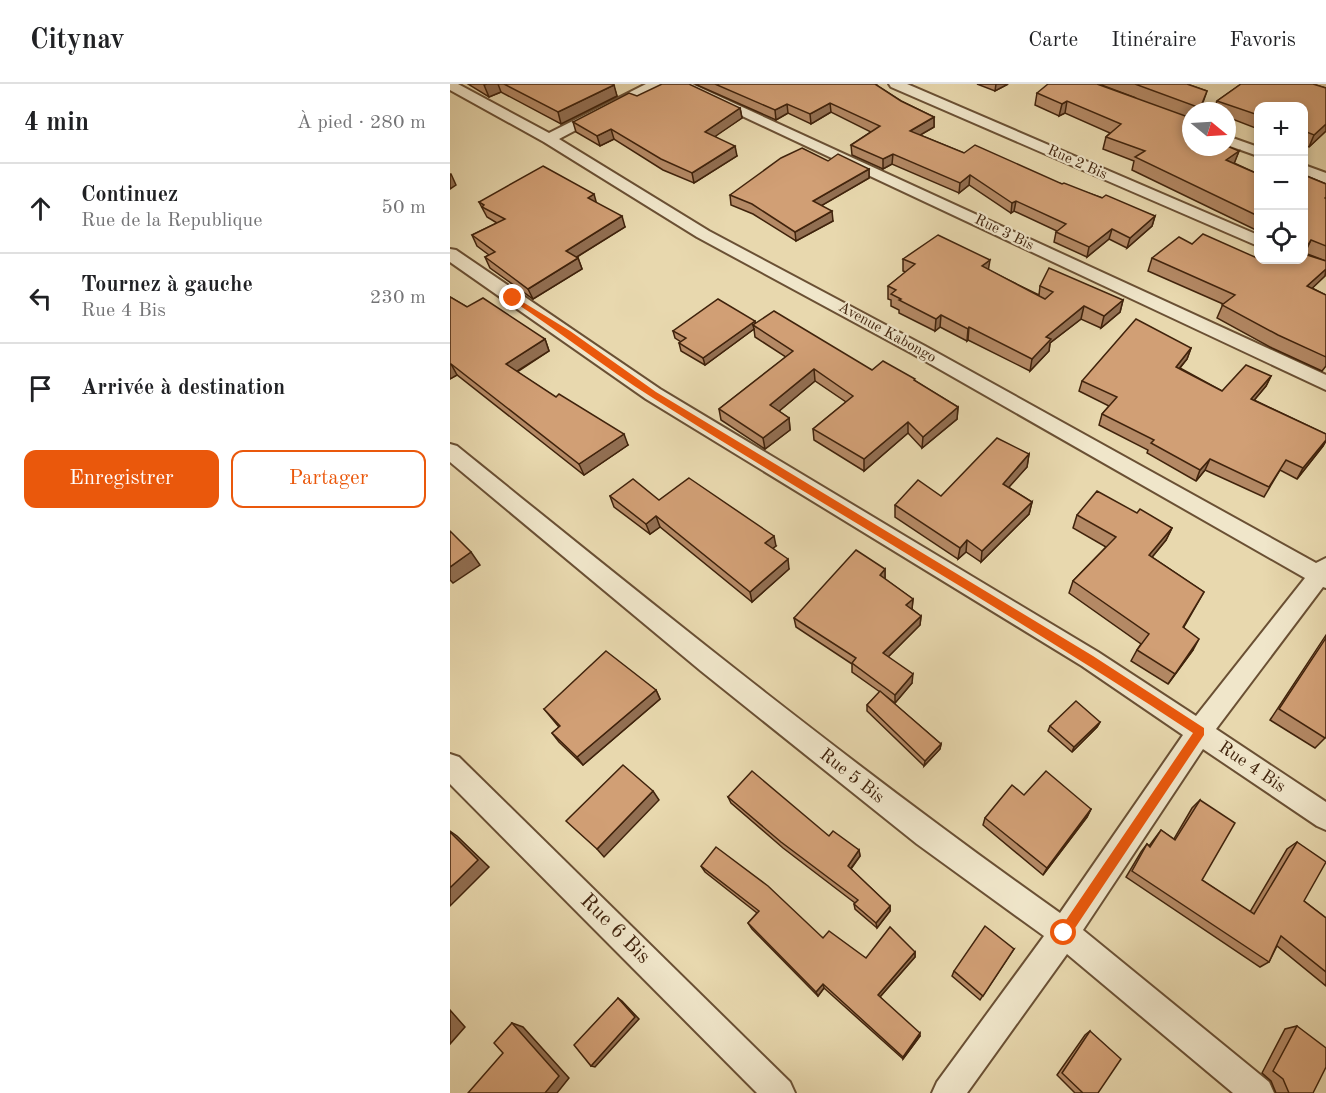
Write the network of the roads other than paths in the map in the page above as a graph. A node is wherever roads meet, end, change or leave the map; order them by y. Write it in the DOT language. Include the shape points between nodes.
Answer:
graph roads {
  1 [pos="656,84"];
  2 [pos="681,84"];
  3 [pos="896,84"];
  4 [pos="450,85"];
  5 [pos="549,139"];
  6 [pos="1236,143"];
  7 [pos="1254,150"];
  8 [pos="1308,171"];
  9 [pos="1326,178"];
  10 [pos="1254,239"];
  11 [pos="450,254"];
  12 [pos="1326,383"];
  13 [pos="450,452"];
  14 [pos="1324,573"];
  15 [pos="1200,731"];
  16 [pos="450,766"];
  17 [pos="1326,817"];
  18 [pos="1064,933"];
  19 [pos="779,1093"];
  20 [pos="948,1093"];
  21 [pos="1258,1093"];
  1 -- 5 [label="street"];
  2 -- 12 [label="street, Rue 3 Bis"];
  3 -- 10 [label="street, Rue 2 Bis"];
  4 -- 5 [label="street, Avenue Kabongo"];
  5 -- 14 [label="street, Avenue Kabongo" via="703,234"];
  6 -- 7 [label="street"];
  8 -- 9 [label="street"];
  11 -- 15 [label="street, Rue 4 Bis" via="653,394 1090,659"];
  13 -- 18 [label="street, Rue 5 Bis" via="709,664 927,835"];
  14 -- 15 [label="street"];
  15 -- 17 [label="street, Rue 4 Bis"];
  15 -- 18 [label="street"];
  16 -- 19 [label="street, Rue 6 Bis"];
  18 -- 20 [label="street"];
  18 -- 21 [label="street, Rue 5 Bis"];
}
